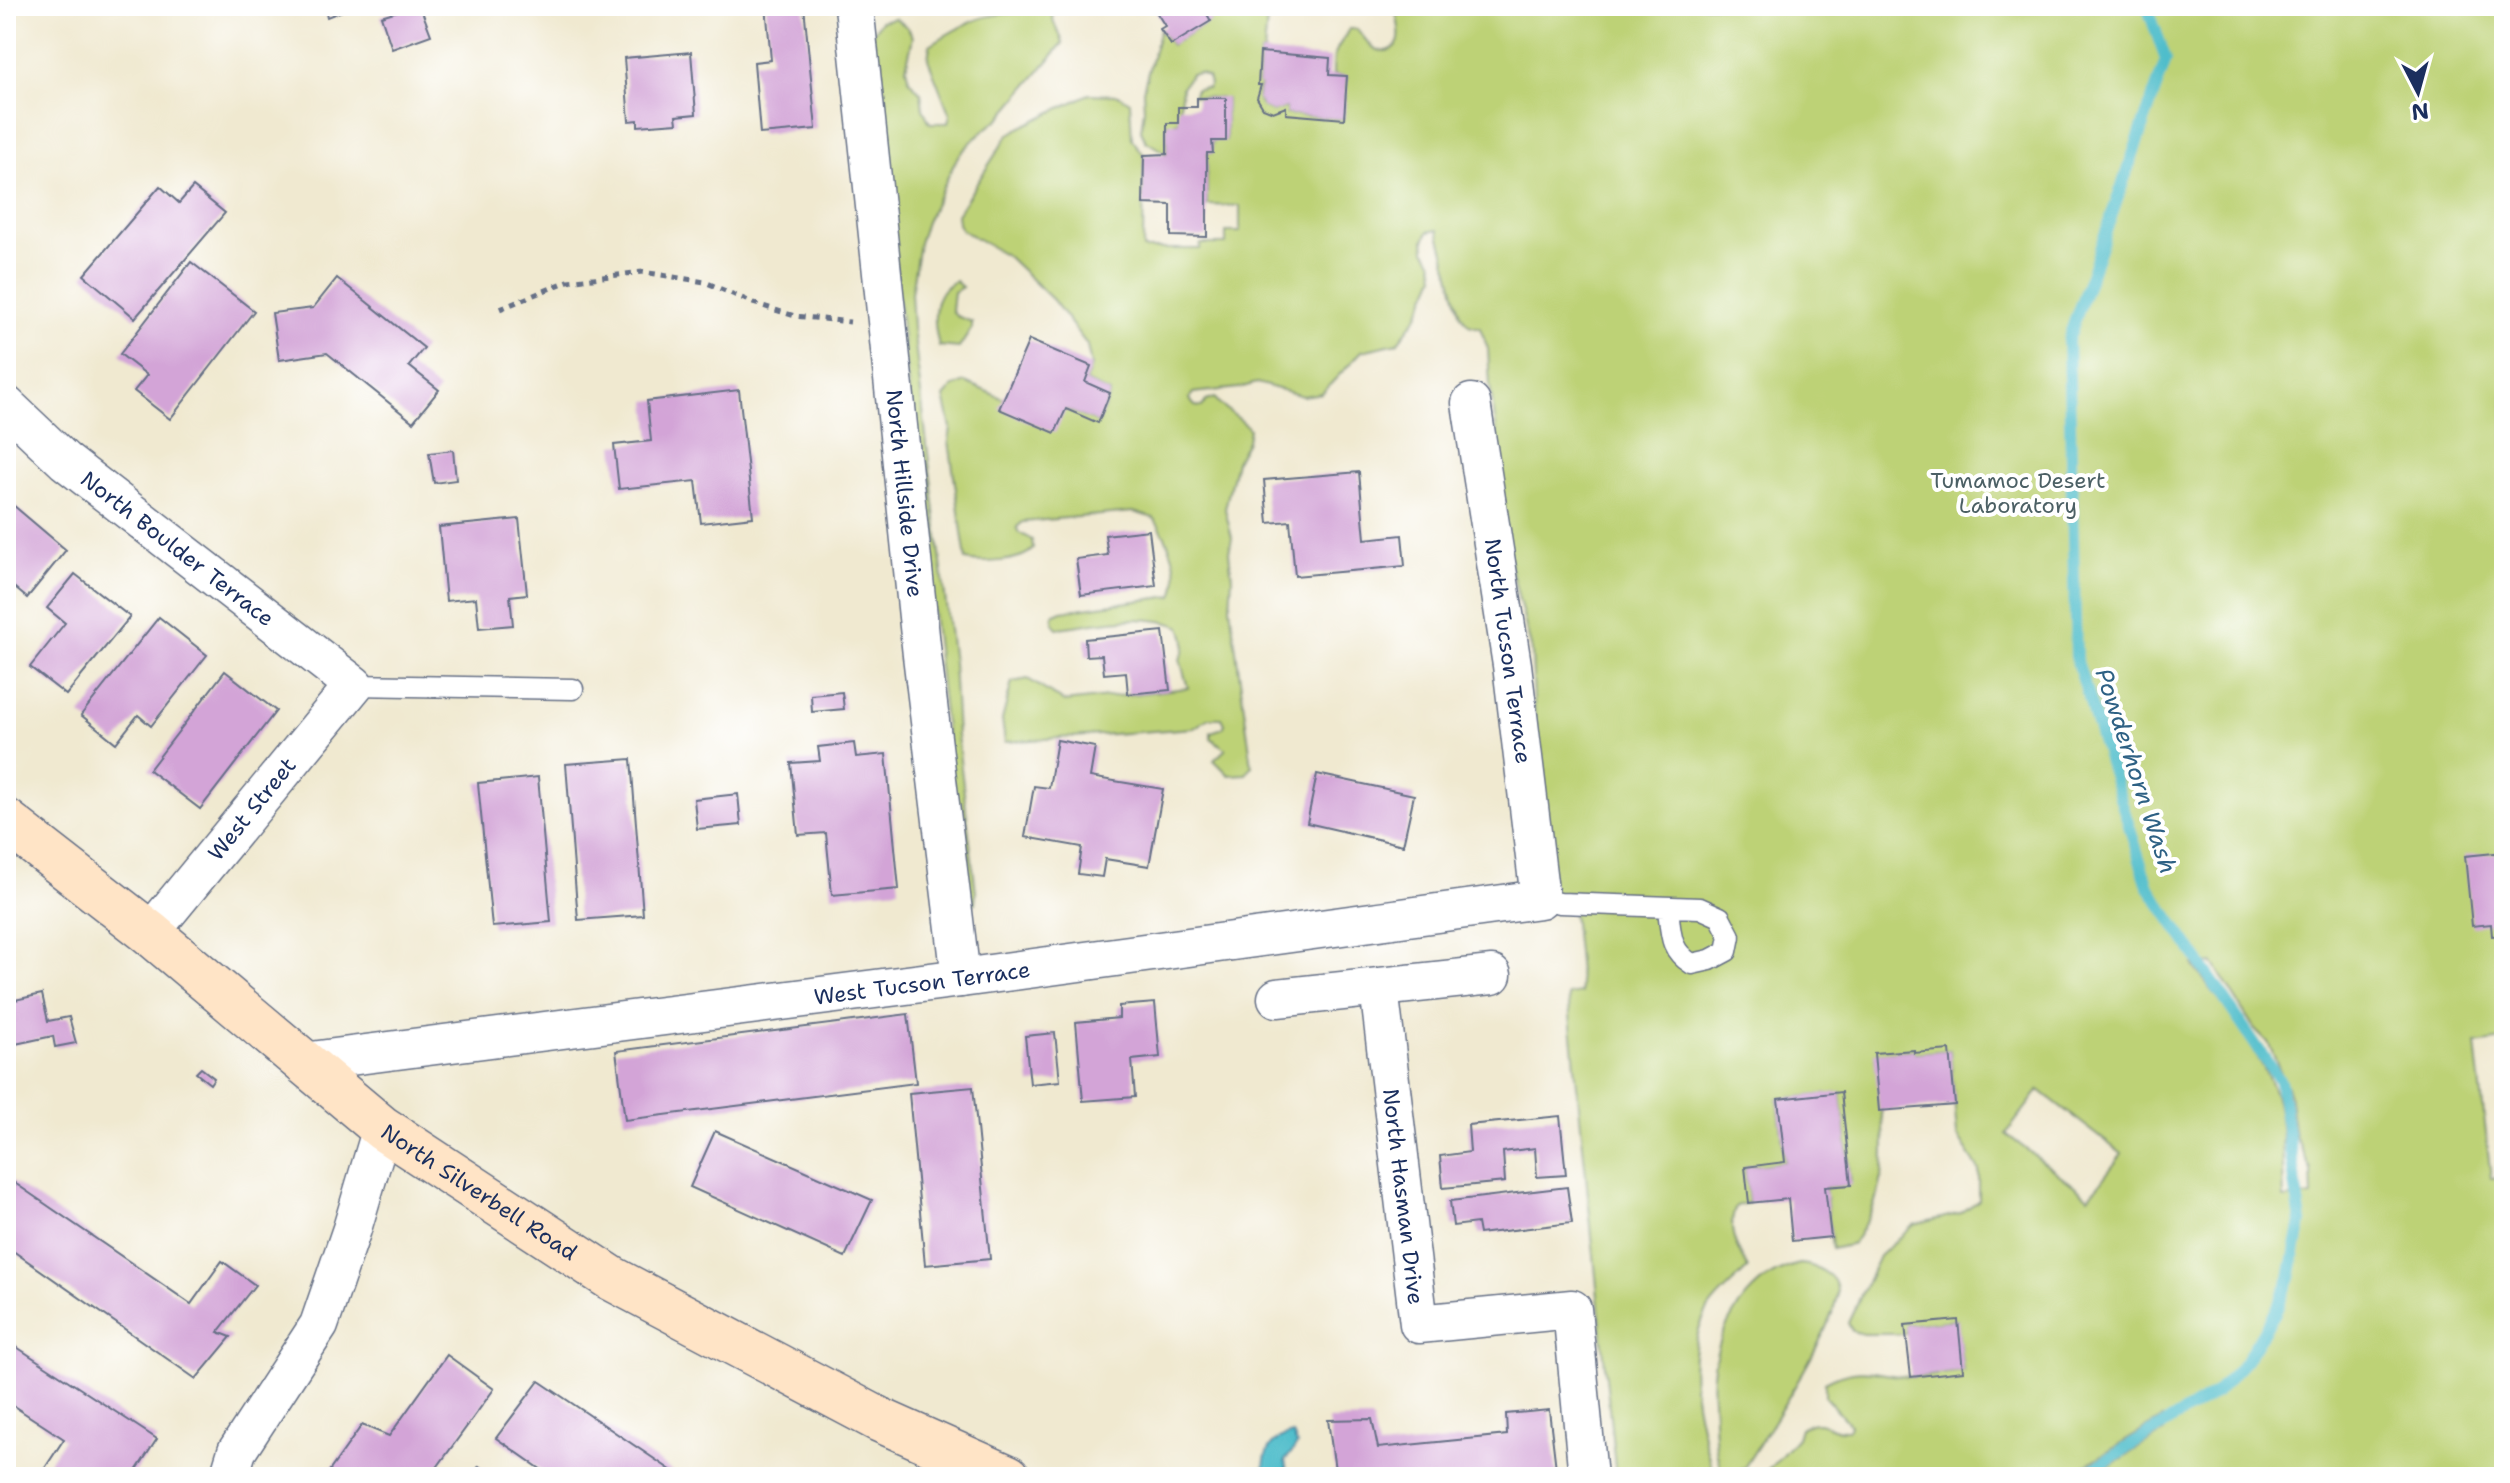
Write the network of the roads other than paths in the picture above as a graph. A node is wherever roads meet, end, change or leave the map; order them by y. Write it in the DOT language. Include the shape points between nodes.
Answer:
graph roads {
  1 [pos="854,6"];
  2 [pos="1471,403"];
  3 [pos="6,405"];
  4 [pos="354,685"];
  5 [pos="573,689"];
  6 [pos="6,821"];
  7 [pos="1540,899"];
  8 [pos="1668,908"];
  9 [pos="150,933"];
  10 [pos="1492,975"];
  11 [pos="961,978"];
  12 [pos="1379,988"];
  13 [pos="1277,998"];
  14 [pos="303,1062"];
  15 [pos="382,1128"];
  16 [pos="319,1325"];
  17 [pos="229,1477"];
  18 [pos="243,1477"];
  19 [pos="1008,1477"];
  20 [pos="1588,1477"];
  1 -- 11 [label="street, North Hillside Drive"];
  2 -- 7 [label="street, North Tucson Terrace" via="1512,665"];
  3 -- 4 [label="street, North Boulder Terrace" via="65,461"];
  4 -- 5 [label="lane"];
  4 -- 9 [label="street, West Street"];
  6 -- 9 [label="main road, North Silverbell Road"];
  7 -- 8 [label="lane"];
  7 -- 11 [label="street, West Tucson Terrace"];
  9 -- 14 [label="main road, North Silverbell Road"];
  10 -- 12 [label="street"];
  11 -- 14 [label="street, West Tucson Terrace"];
  12 -- 13 [label="street"];
  12 -- 20 [label="street, North Hasman Drive" via="1419,1324 1572,1309"];
  14 -- 15 [label="main road, North Silverbell Road"];
  15 -- 16 [label="street"];
  15 -- 19 [label="main road, North Silverbell Road" via="611,1278 862,1411"];
  16 -- 17 [label="street" via="237,1451"];
  16 -- 18 [label="street" via="321,1360 282,1432"];
}
